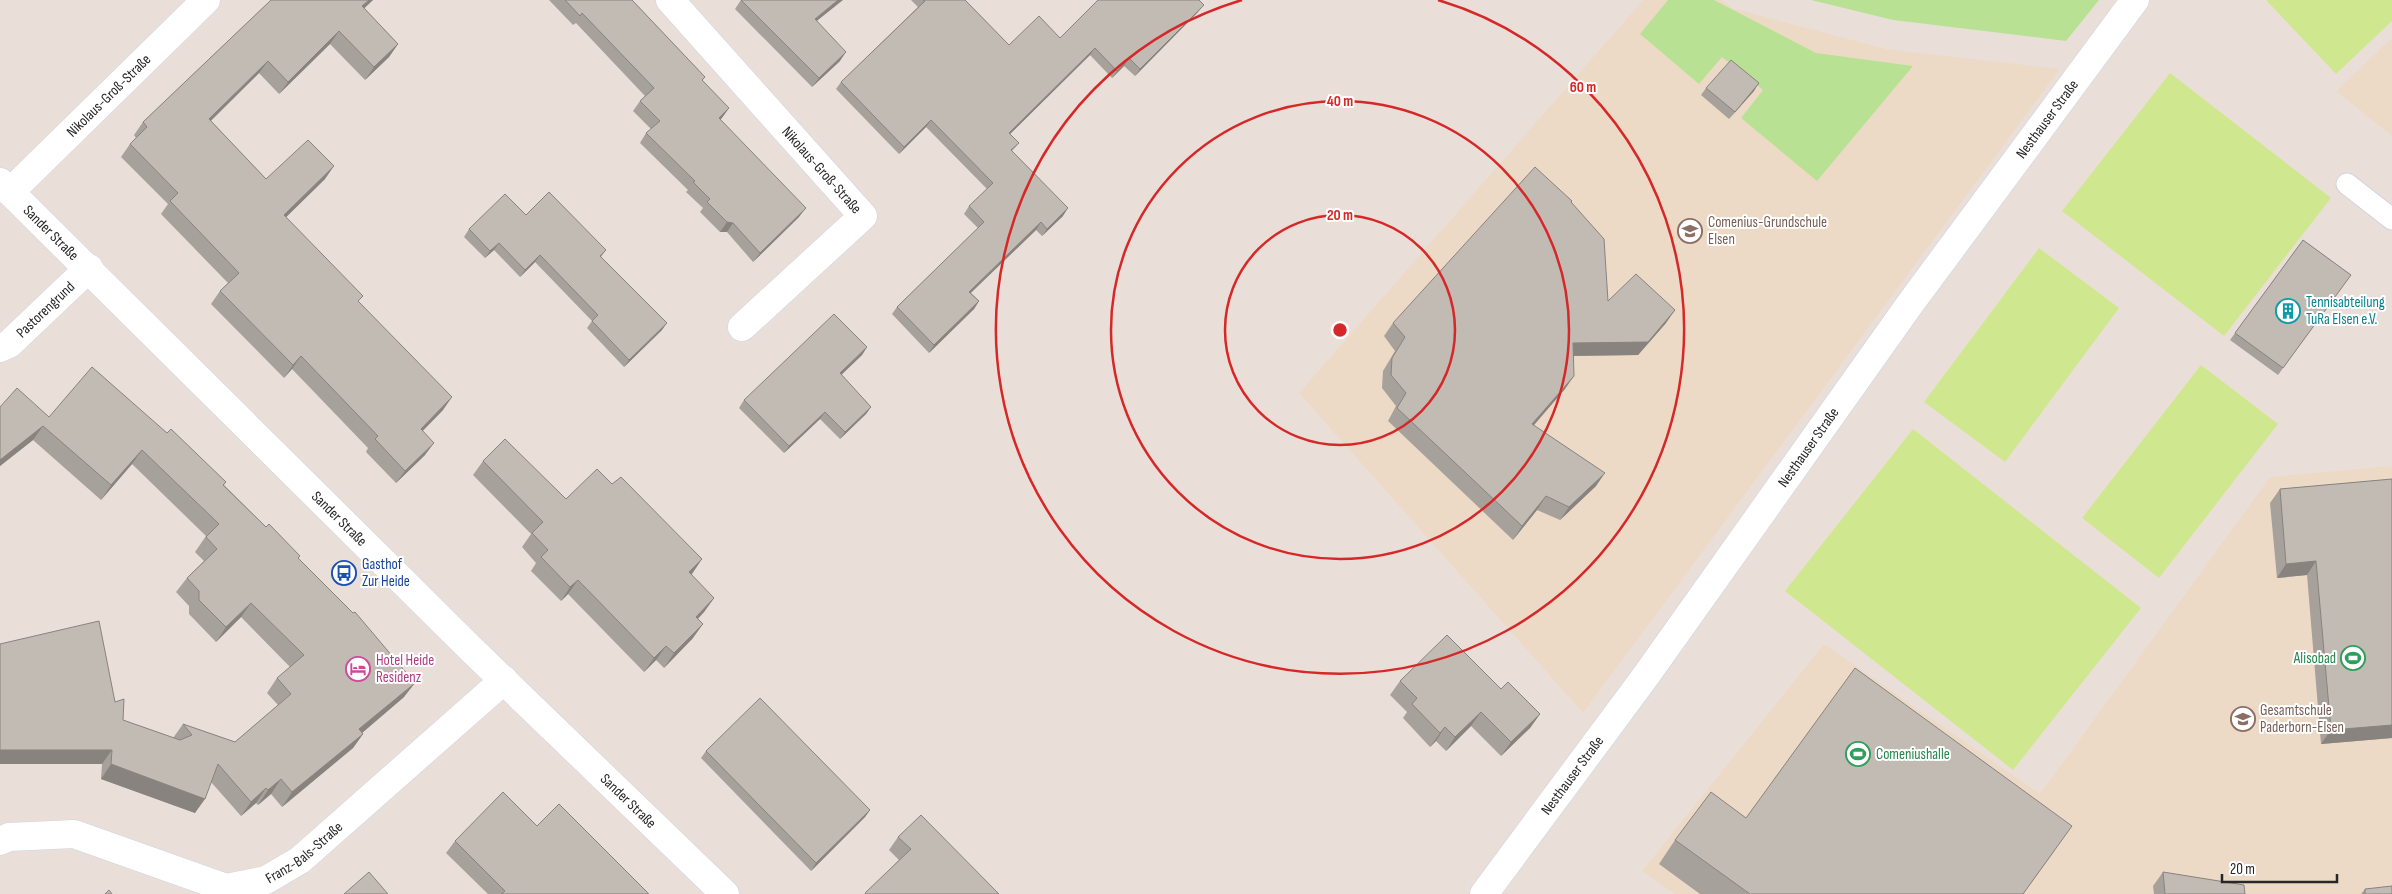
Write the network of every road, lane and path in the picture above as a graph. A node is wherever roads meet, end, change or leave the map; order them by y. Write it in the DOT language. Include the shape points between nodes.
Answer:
graph roads {
  1 [pos="206,0"];
  2 [pos="670,0"];
  3 [pos="2135,0"];
  4 [pos="2347,184"];
  5 [pos="5,187"];
  6 [pos="2392,219"];
  7 [pos="88,268"];
  8 [pos="742,327"];
  9 [pos="0,348"];
  10 [pos="504,680"];
  11 [pos="0,841"];
  12 [pos="724,894"];
  13 [pos="1484,894"];
  1 -- 5 [label="street, Nikolaus-Groß-Straße"];
  2 -- 8 [label="street, Nikolaus-Groß-Straße" via="863,216"];
  3 -- 13 [label="street, Nesthauser Straße" via="1910,304 1646,677"];
  4 -- 6 [label="lane"];
  5 -- 7 [label="street, Sander Straße"];
  7 -- 9 [label="street, Pastorengrund" via="9,344"];
  7 -- 10 [label="street, Sander Straße"];
  10 -- 11 [label="street, Franz-Bals-Straße" via="300,860 266,880 226,888 74,834 8,837"];
  10 -- 12 [label="street, Sander Straße"];
}
